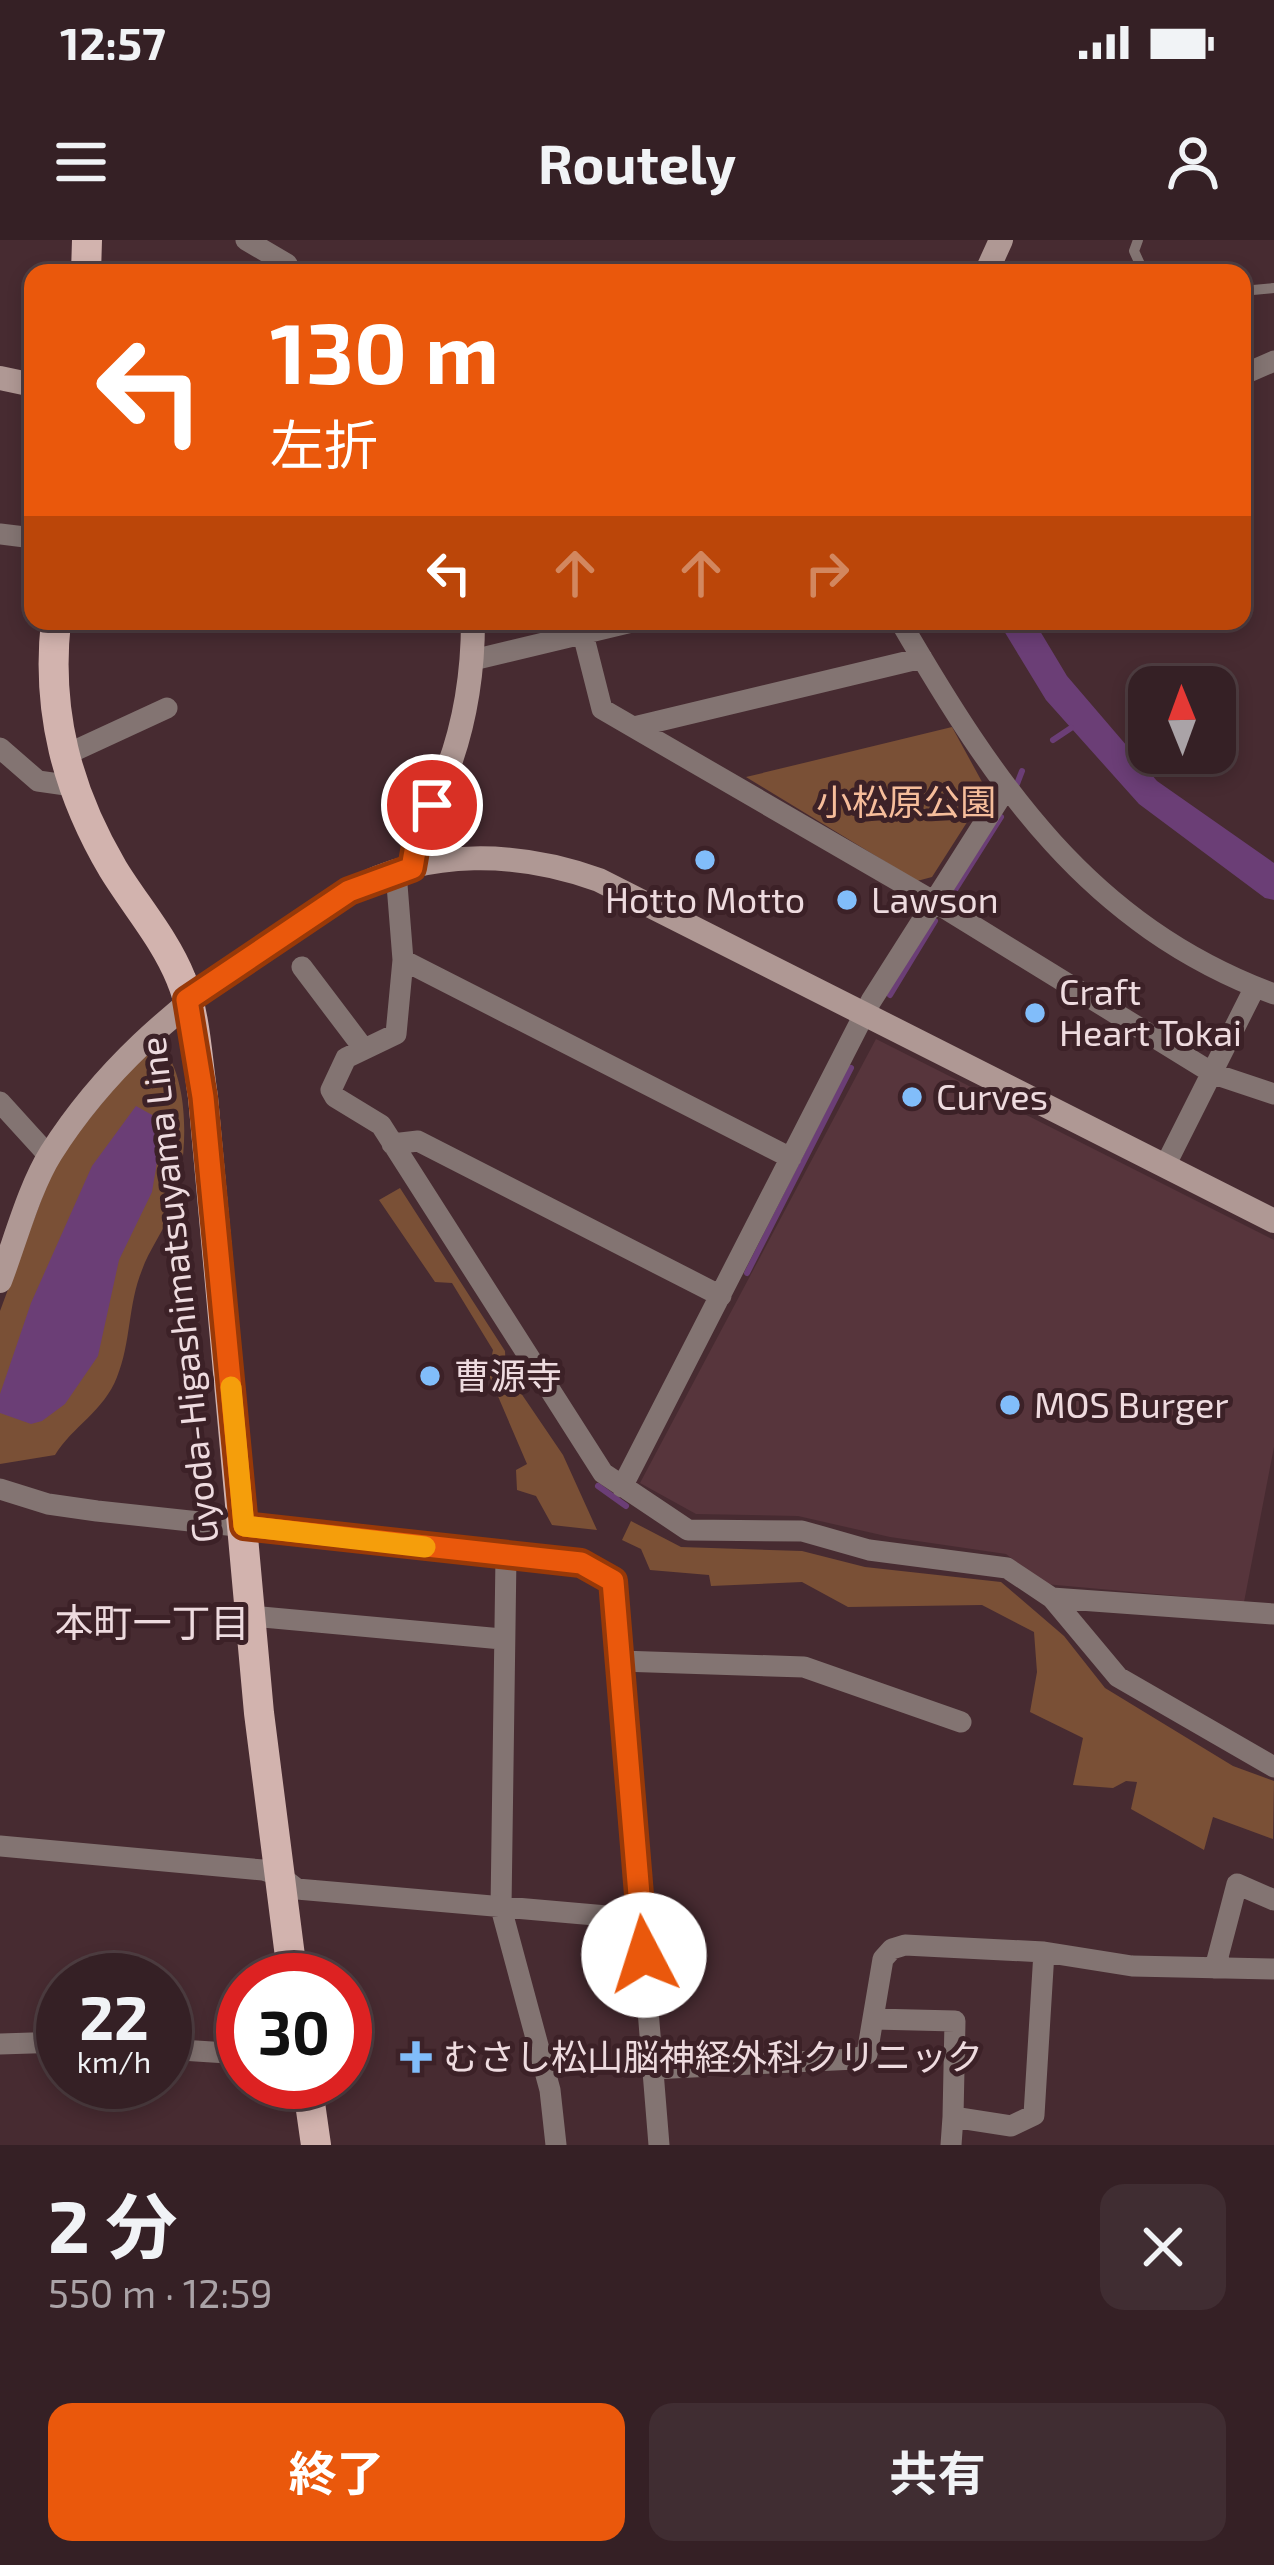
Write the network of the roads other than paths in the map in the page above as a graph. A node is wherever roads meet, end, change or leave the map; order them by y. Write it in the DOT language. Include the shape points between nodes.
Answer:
graph roads {
  1 [pos="247,240"];
  2 [pos="287,264"];
  3 [pos="56,630"];
  4 [pos="473,630"];
  5 [pos="599,630"];
  6 [pos="905,630"];
  7 [pos="583,634"];
  8 [pos="922,658"];
  9 [pos="473,660"];
  10 [pos="167,707"];
  11 [pos="634,727"];
  12 [pos="0,748"];
  13 [pos="63,756"];
  14 [pos="73,786"];
  15 [pos="1005,790"];
  16 [pos="404,870"];
  17 [pos="933,901"];
  18 [pos="403,960"];
  19 [pos="302,967"];
  20 [pos="1265,991"];
  21 [pos="187,1000"];
  22 [pos="866,1015"];
  23 [pos="364,1049"];
  24 [pos="1214,1074"];
  25 [pos="1274,1094"];
  26 [pos="0,1102"];
  27 [pos="392,1144"];
  28 [pos="49,1156"];
  29 [pos="790,1158"];
  30 [pos="1165,1166"];
  31 [pos="1274,1221"];
  32 [pos="0,1281"];
  33 [pos="721,1296"];
  34 [pos="622,1487"];
  35 [pos="0,1489"];
  36 [pos="244,1526"];
  37 [pos="506,1556"];
  38 [pos="1052,1598"];
  39 [pos="1274,1614"];
  40 [pos="251,1616"];
  41 [pos="502,1640"];
  42 [pos="620,1661"];
  43 [pos="961,1722"];
  44 [pos="1274,1767"];
  45 [pos="0,1846"];
  46 [pos="279,1875"];
  47 [pos="1274,1900"];
  48 [pos="501,1908"];
  49 [pos="640,1919"];
  50 [pos="1044,1952"];
  51 [pos="289,1953"];
  52 [pos="1215,1968"];
  53 [pos="1274,1969"];
  54 [pos="874,2019"];
  55 [pos="36,2043"];
  56 [pos="0,2044"];
  57 [pos="652,2068"];
  58 [pos="311,2109"];
  59 [pos="953,2117"];
  60 [pos="316,2145"];
  61 [pos="556,2145"];
  62 [pos="659,2145"];
  63 [pos="951,2145"];
  1 -- 2 [label="street"];
  3 -- 13 [label="main road, Gyoda-Higashimatsuyama Line" via="53,692"];
  4 -- 9 [label="street"];
  5 -- 7 [label="street"];
  6 -- 8 [label="street"];
  7 -- 9 [label="street"];
  7 -- 11 [label="street" via="602,709"];
  8 -- 11 [label="street"];
  8 -- 15 [label="street"];
  9 -- 16 [label="street" via="468,706"];
  10 -- 13 [label="street"];
  11 -- 17 [label="street"];
  12 -- 14 [label="street" via="38,781"];
  13 -- 14 [label="main road, Gyoda-Higashimatsuyama Line"];
  14 -- 21 [label="main road, Gyoda-Higashimatsuyama Line"];
  15 -- 17 [label="street"];
  15 -- 20 [label="street" via="1105,895 1202,961"];
  16 -- 18 [label="street"];
  16 -- 21 [label="street" via="349,891"];
  16 -- 22 [label="street" via="484,857 578,872"];
  17 -- 22 [label="street"];
  17 -- 24 [label="street"];
  18 -- 23 [label="street" via="396,1034"];
  18 -- 29 [label="street"];
  19 -- 23 [label="street"];
  20 -- 24 [label="street"];
  21 -- 28 [label="street" via="130,1052"];
  21 -- 36 [label="main road, Gyoda-Higashimatsuyama Line"];
  22 -- 29 [label="street"];
  22 -- 30 [label="street"];
  23 -- 27 [label="street" via="346,1058 334,1097 381,1125"];
  24 -- 25 [label="street"];
  24 -- 30 [label="street"];
  26 -- 28 [label="street"];
  27 -- 33 [label="street" via="418,1141"];
  27 -- 34 [label="street" via="603,1473"];
  28 -- 32 [label="street"];
  29 -- 33 [label="street"];
  30 -- 31 [label="street"];
  33 -- 34 [label="street"];
  34 -- 38 [label="street" via="688,1530 802,1531 868,1550 1007,1568"];
  35 -- 36 [label="street" via="48,1504"];
  36 -- 37 [label="street"];
  36 -- 40 [label="main road, Gyoda-Higashimatsuyama Line"];
  37 -- 41 [label="street"];
  37 -- 42 [label="street" via="581,1563 613,1581"];
  38 -- 39 [label="street"];
  38 -- 44 [label="street" via="1118,1677"];
  40 -- 41 [label="street"];
  40 -- 46 [label="main road, Gyoda-Higashimatsuyama Line"];
  41 -- 48 [label="street"];
  42 -- 43 [label="street" via="804,1667"];
  42 -- 49 [label="street"];
  45 -- 46 [label="street"];
  46 -- 48 [label="street" via="297,1889"];
  46 -- 51 [label="main road, Gyoda-Higashimatsuyama Line"];
  47 -- 52 [label="street" via="1237,1885"];
  48 -- 49 [label="street"];
  48 -- 61 [label="street" via="550,2090"];
  49 -- 57 [label="street"];
  50 -- 52 [label="street"];
  50 -- 54 [label="street" via="892,1949"];
  50 -- 59 [label="street" via="1034,2115 1011,2126"];
  52 -- 53 [label="street"];
  54 -- 57 [label="street" via="867,2054 855,2059"];
  54 -- 59 [label="street" via="955,2020"];
  55 -- 56 [label="street"];
  57 -- 62 [label="street"];
  58 -- 60 [label="main road"];
  59 -- 63 [label="street"];
}
